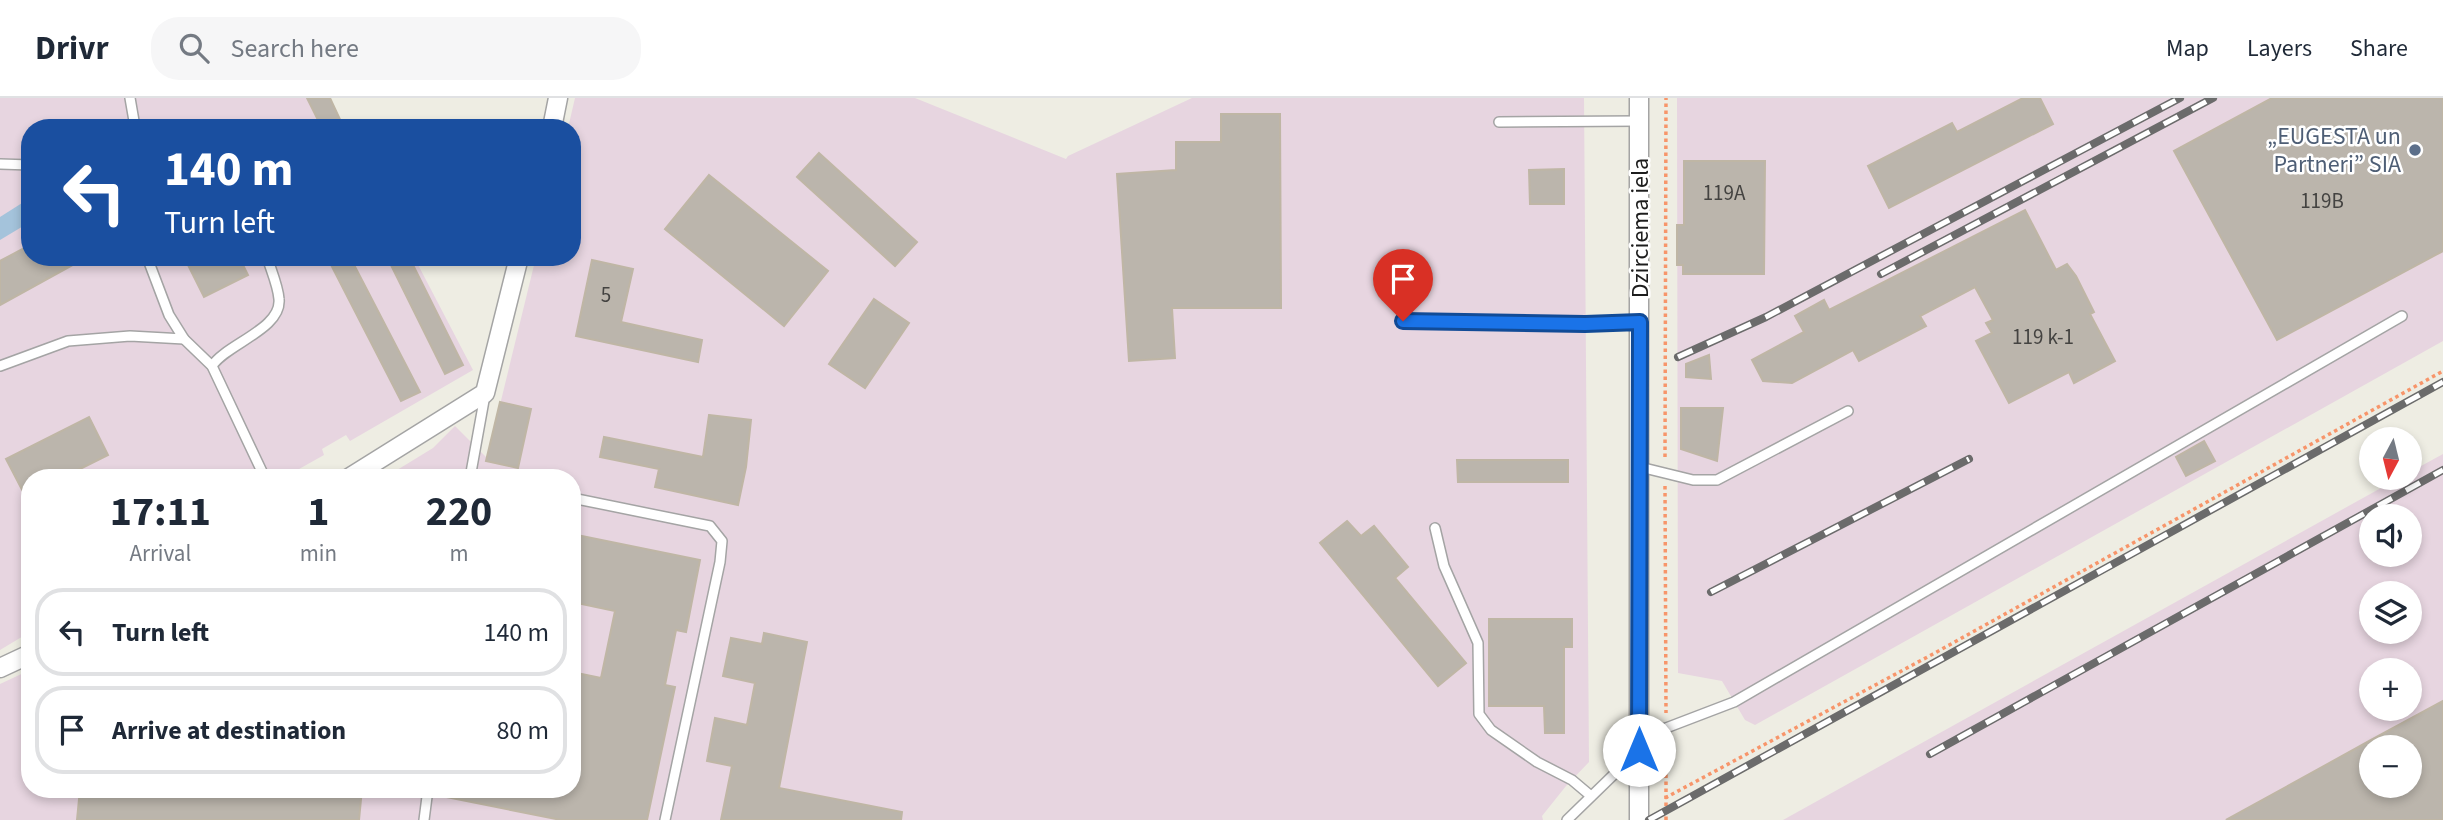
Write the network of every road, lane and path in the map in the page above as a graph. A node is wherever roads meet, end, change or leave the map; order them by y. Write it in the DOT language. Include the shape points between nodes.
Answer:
graph roads {
  1 [pos="130,98"];
  2 [pos="558,98"];
  3 [pos="1639,98"];
  4 [pos="1666,98"];
  5 [pos="134,119"];
  6 [pos="554,119"];
  7 [pos="1639,121"];
  8 [pos="1499,122"];
  9 [pos="0,164"];
  10 [pos="21,165"];
  11 [pos="150,266"];
  12 [pos="270,266"];
  13 [pos="517,266"];
  14 [pos="2402,316"];
  15 [pos="1403,321"];
  16 [pos="1640,322"];
  17 [pos="184,339"];
  18 [pos="0,366"];
  19 [pos="212,366"];
  20 [pos="2443,371"];
  21 [pos="485,393"];
  22 [pos="1848,411"];
  23 [pos="1640,467"];
  24 [pos="261,469"];
  25 [pos="363,469"];
  26 [pos="472,469"];
  27 [pos="1665,473"];
  28 [pos="581,500"];
  29 [pos="1436,528"];
  30 [pos="21,658"];
  31 [pos="0,668"];
  32 [pos="1666,728"];
  33 [pos="1639,743"];
  34 [pos="1591,796"];
  35 [pos="427,798"];
  36 [pos="1665,798"];
  37 [pos="424,820"];
  38 [pos="665,820"];
  39 [pos="1567,820"];
  40 [pos="1639,820"];
  41 [pos="1665,820"];
  1 -- 5 [label="lane"];
  2 -- 6 [label="street"];
  3 -- 7 [label="street, Dzirciema iela"];
  4 -- 27 [label="path"];
  7 -- 8 [label="lane"];
  7 -- 16 [label="street, Dzirciema iela"];
  9 -- 10 [label="lane"];
  11 -- 17 [label="lane" via="169,315"];
  12 -- 19 [label="lane" via="280,301 275,315"];
  13 -- 21 [label="street"];
  14 -- 32 [label="lane" via="1734,702"];
  15 -- 16 [label="lane"];
  16 -- 23 [label="street, Dzirciema iela"];
  17 -- 18 [label="lane" via="130,336 68,341"];
  17 -- 19 [label="lane"];
  19 -- 24 [label="lane"];
  20 -- 36 [label="path"];
  21 -- 25 [label="street"];
  21 -- 26 [label="lane"];
  22 -- 27 [label="lane" via="1717,480"];
  23 -- 27 [label="lane"];
  23 -- 33 [label="street, Dzirciema iela"];
  27 -- 32 [label="path"];
  28 -- 38 [label="lane" via="710,526 722,541"];
  29 -- 34 [label="lane" via="1444,566 1478,643 1479,714 1491,730"];
  30 -- 31 [label="street"];
  32 -- 33 [label="lane"];
  32 -- 36 [label="path"];
  33 -- 34 [label="lane"];
  33 -- 40 [label="street, Dzirciema iela"];
  34 -- 39 [label="lane"];
  35 -- 37 [label="lane"];
  36 -- 41 [label="path"];
}
